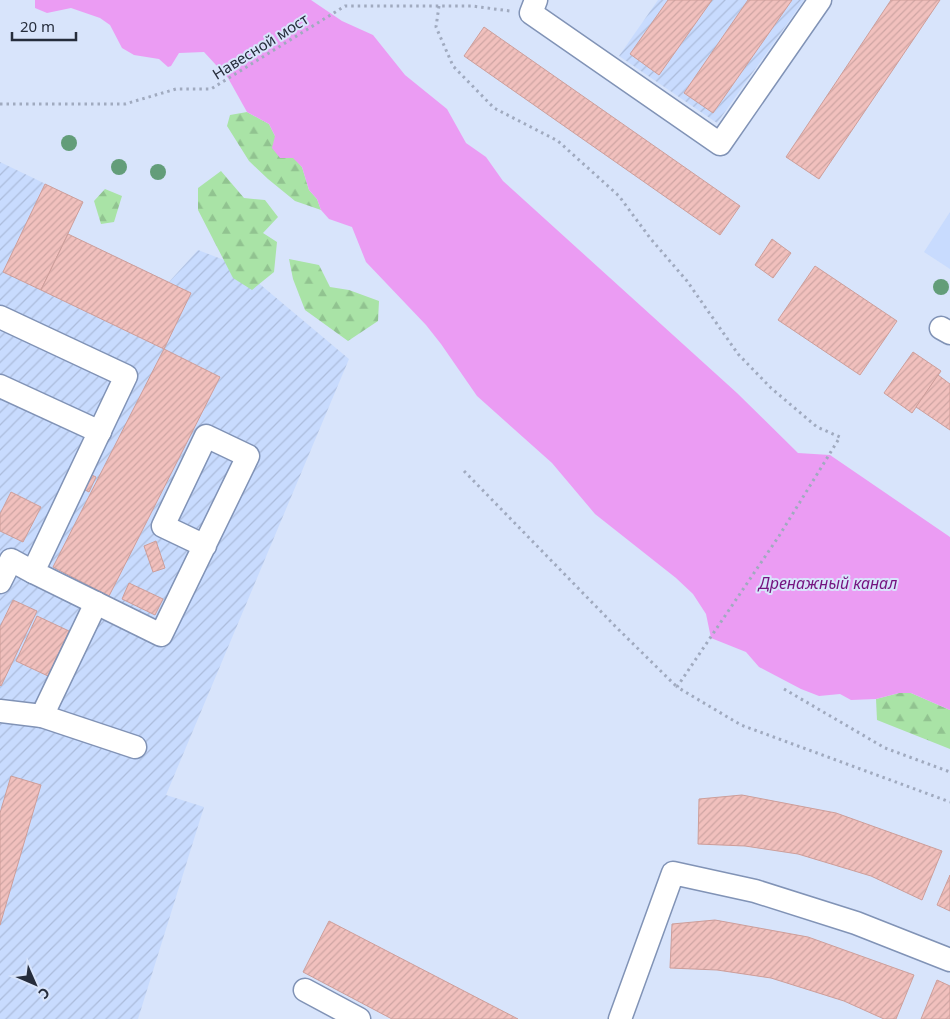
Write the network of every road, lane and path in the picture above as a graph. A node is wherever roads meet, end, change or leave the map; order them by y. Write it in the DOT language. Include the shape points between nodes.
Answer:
graph roads {
  1 [pos="820,0"];
  2 [pos="439,6"];
  3 [pos="533,7"];
  4 [pos="0,104"];
  5 [pos="0,317"];
  6 [pos="0,386"];
  7 [pos="100,432"];
  8 [pos="464,471"];
  9 [pos="205,546"];
  10 [pos="5,558"];
  11 [pos="33,572"];
  12 [pos="0,582"];
  13 [pos="96,603"];
  14 [pos="677,687"];
  15 [pos="784,689"];
  16 [pos="0,711"];
  17 [pos="42,716"];
  18 [pos="135,747"];
  19 [pos="950,772"];
  20 [pos="950,802"];
  21 [pos="950,960"];
  22 [pos="305,990"];
  23 [pos="358,1019"];
  24 [pos="620,1019"];
  1 -- 3 [label="lane" via="720,144"];
  2 -- 3 [label="path"];
  2 -- 4 [label="path, Навесной мост" via="345,6 212,90 176,89 125,104"];
  2 -- 14 [label="path" via="436,27 454,66 494,108 558,141 619,196 687,281 738,354 770,388 817,427 840,437 779,536"];
  5 -- 7 [label="lane" via="126,376"];
  6 -- 7 [label="lane"];
  7 -- 11 [label="lane"];
  8 -- 14 [label="path"];
  9 -- 9 [label="lane" via="163,526 206,436 248,456"];
  9 -- 13 [label="lane" via="161,635"];
  10 -- 11 [label="lane"];
  10 -- 12 [label="lane"];
  11 -- 13 [label="lane"];
  13 -- 17 [label="lane"];
  14 -- 20 [label="path" via="741,725"];
  15 -- 19 [label="path" via="885,748"];
  16 -- 17 [label="lane"];
  17 -- 18 [label="lane"];
  21 -- 24 [label="lane" via="856,922 755,890 673,873"];
  22 -- 23 [label="lane"];
}
